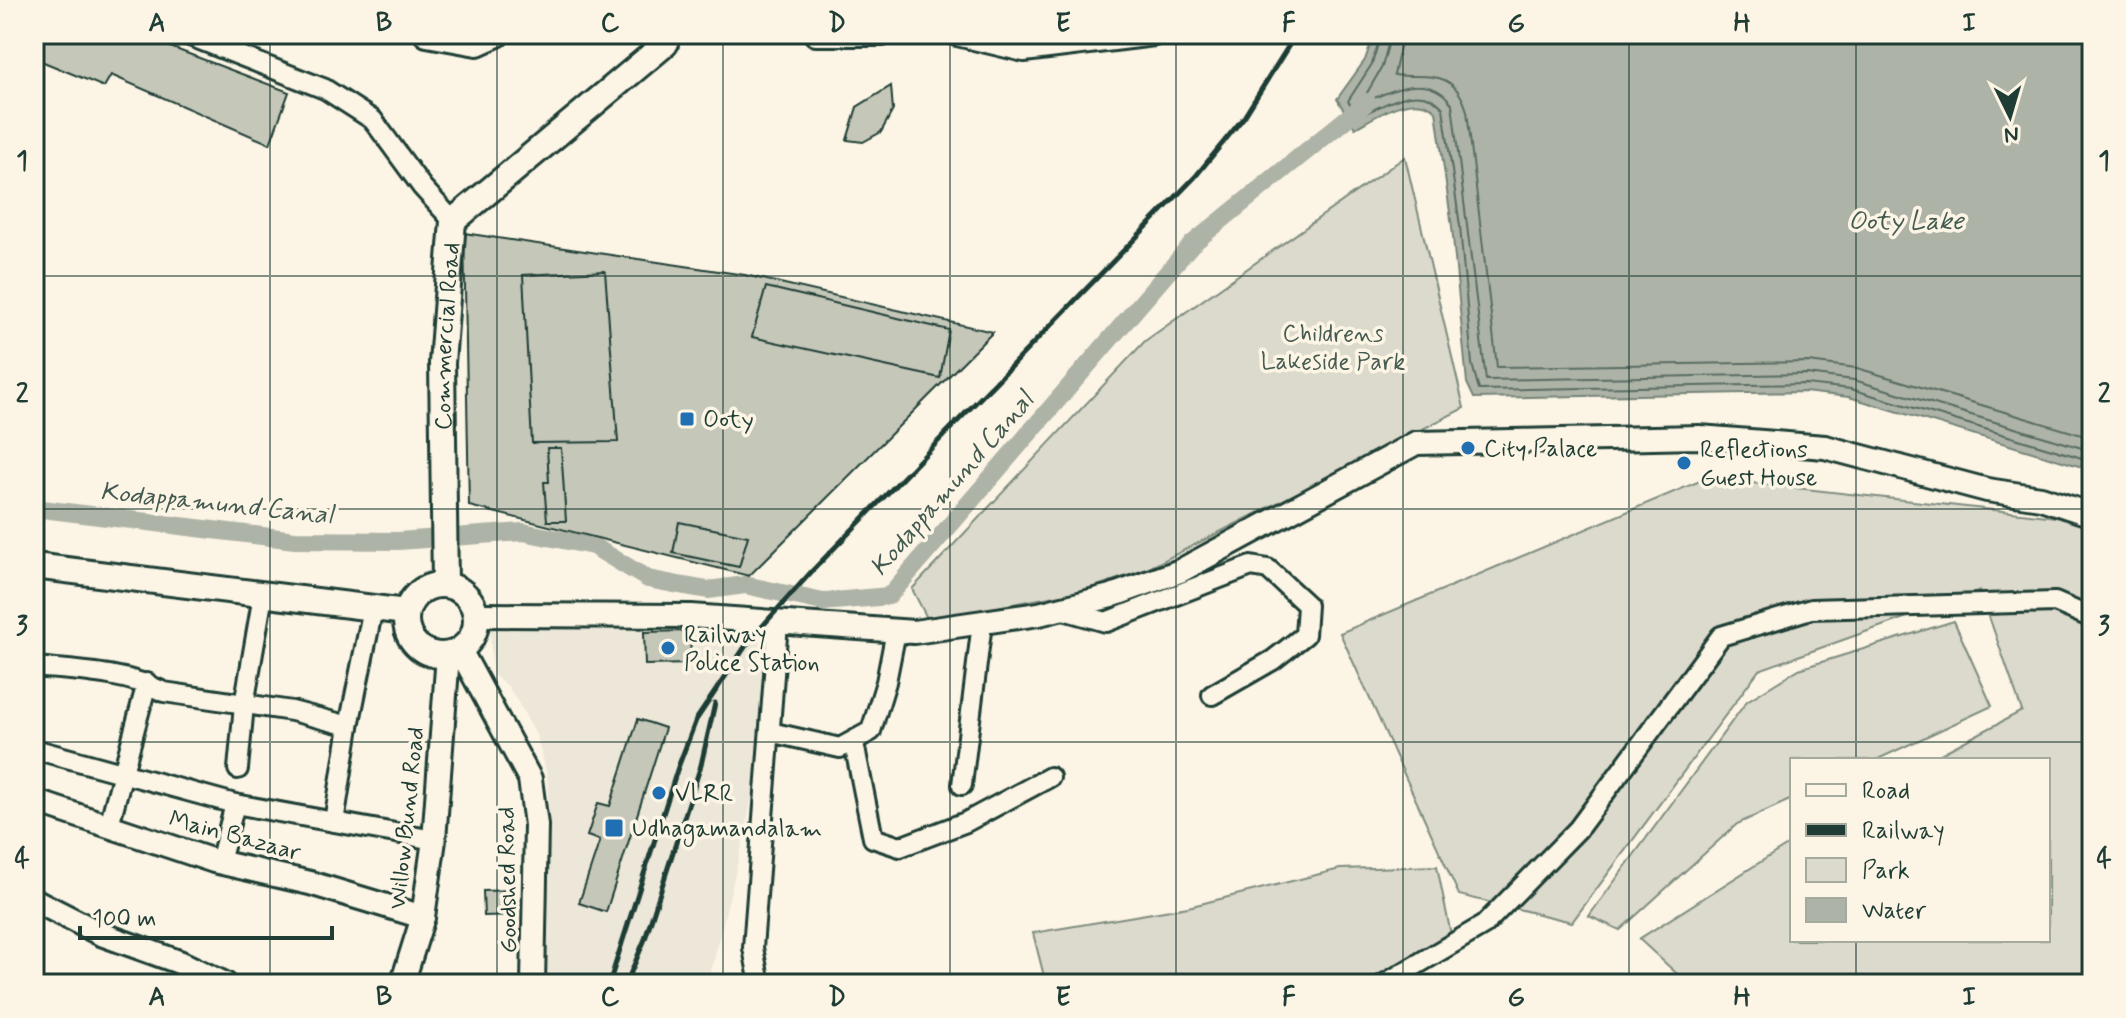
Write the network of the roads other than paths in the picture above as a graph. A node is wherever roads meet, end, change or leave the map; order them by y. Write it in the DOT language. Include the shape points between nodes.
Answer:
graph roads {
  1 [pos="185,34"];
  2 [pos="427,34"];
  3 [pos="497,34"];
  4 [pos="816,34"];
  5 [pos="882,34"];
  6 [pos="957,34"];
  7 [pos="1154,34"];
  8 [pos="672,37"];
  9 [pos="453,221"];
  10 [pos="2092,515"];
  11 [pos="34,566"];
  12 [pos="445,584"];
  13 [pos="263,595"];
  14 [pos="373,608"];
  15 [pos="1060,609"];
  16 [pos="406,612"];
  17 [pos="477,615"];
  18 [pos="2092,618"];
  19 [pos="778,623"];
  20 [pos="982,623"];
  21 [pos="896,631"];
  22 [pos="454,652"];
  23 [pos="34,667"];
  24 [pos="147,683"];
  25 [pos="1212,695"];
  26 [pos="244,705"];
  27 [pos="349,726"];
  28 [pos="770,732"];
  29 [pos="854,743"];
  30 [pos="34,749"];
  31 [pos="238,769"];
  32 [pos="124,774"];
  33 [pos="1050,777"];
  34 [pos="962,785"];
  35 [pos="34,801"];
  36 [pos="235,804"];
  37 [pos="334,822"];
  38 [pos="109,825"];
  39 [pos="434,840"];
  40 [pos="220,862"];
  41 [pos="34,900"];
  42 [pos="423,917"];
  43 [pos="225,984"];
  44 [pos="402,984"];
  45 [pos="533,984"];
  46 [pos="760,984"];
  47 [pos="1384,984"];
  1 -- 9 [label="street" via="325,89 373,120"];
  2 -- 3 [label="main road" via="477,43"];
  4 -- 5 [label="street"];
  6 -- 7 [label="street" via="1024,50"];
  8 -- 9 [label="main road, Commercial Road"];
  9 -- 12 [label="main road, Commercial Road" via="442,363"];
  10 -- 15 [label="street" via="1825,447 1699,437 1416,443 1180,571"];
  11 -- 13 [label="main road"];
  12 -- 16 [label="main road" via="416,594"];
  12 -- 17 [label="main road" via="466,594"];
  13 -- 14 [label="main road"];
  13 -- 26 [label="street"];
  14 -- 16 [label="main road"];
  14 -- 27 [label="street"];
  15 -- 20 [label="street"];
  15 -- 25 [label="street" via="1106,622 1251,566 1268,569 1307,605 1305,635"];
  16 -- 22 [label="main road" via="416,645 425,652"];
  17 -- 19 [label="street" via="691,616"];
  17 -- 22 [label="main road" via="474,634"];
  18 -- 47 [label="street" via="2055,602 1811,609 1721,636 1578,829 1484,925"];
  19 -- 21 [label="street"];
  19 -- 28 [label="street"];
  20 -- 21 [label="street"];
  20 -- 34 [label="street"];
  21 -- 29 [label="street" via="871,731"];
  22 -- 39 [label="street, Willow Bund Road"];
  22 -- 45 [label="street, Goodshed Road" via="530,779 536,825"];
  23 -- 24 [label="street"];
  24 -- 26 [label="street" via="164,692"];
  24 -- 32 [label="street"];
  26 -- 27 [label="street"];
  26 -- 31 [label="street"];
  27 -- 37 [label="street"];
  28 -- 29 [label="street" via="840,748"];
  28 -- 46 [label="street" via="753,948"];
  29 -- 33 [label="street" via="873,838 900,847 966,822"];
  30 -- 32 [label="street"];
  32 -- 36 [label="street"];
  32 -- 38 [label="street"];
  35 -- 38 [label="street, Main Bazaar"];
  36 -- 37 [label="street"];
  36 -- 40 [label="street"];
  37 -- 39 [label="street"];
  38 -- 40 [label="street, Main Bazaar"];
  39 -- 42 [label="street, Willow Bund Road"];
  40 -- 42 [label="street, Main Bazaar"];
  41 -- 43 [label="street" via="101,934"];
  42 -- 44 [label="street, Willow Bund Road"];
}
